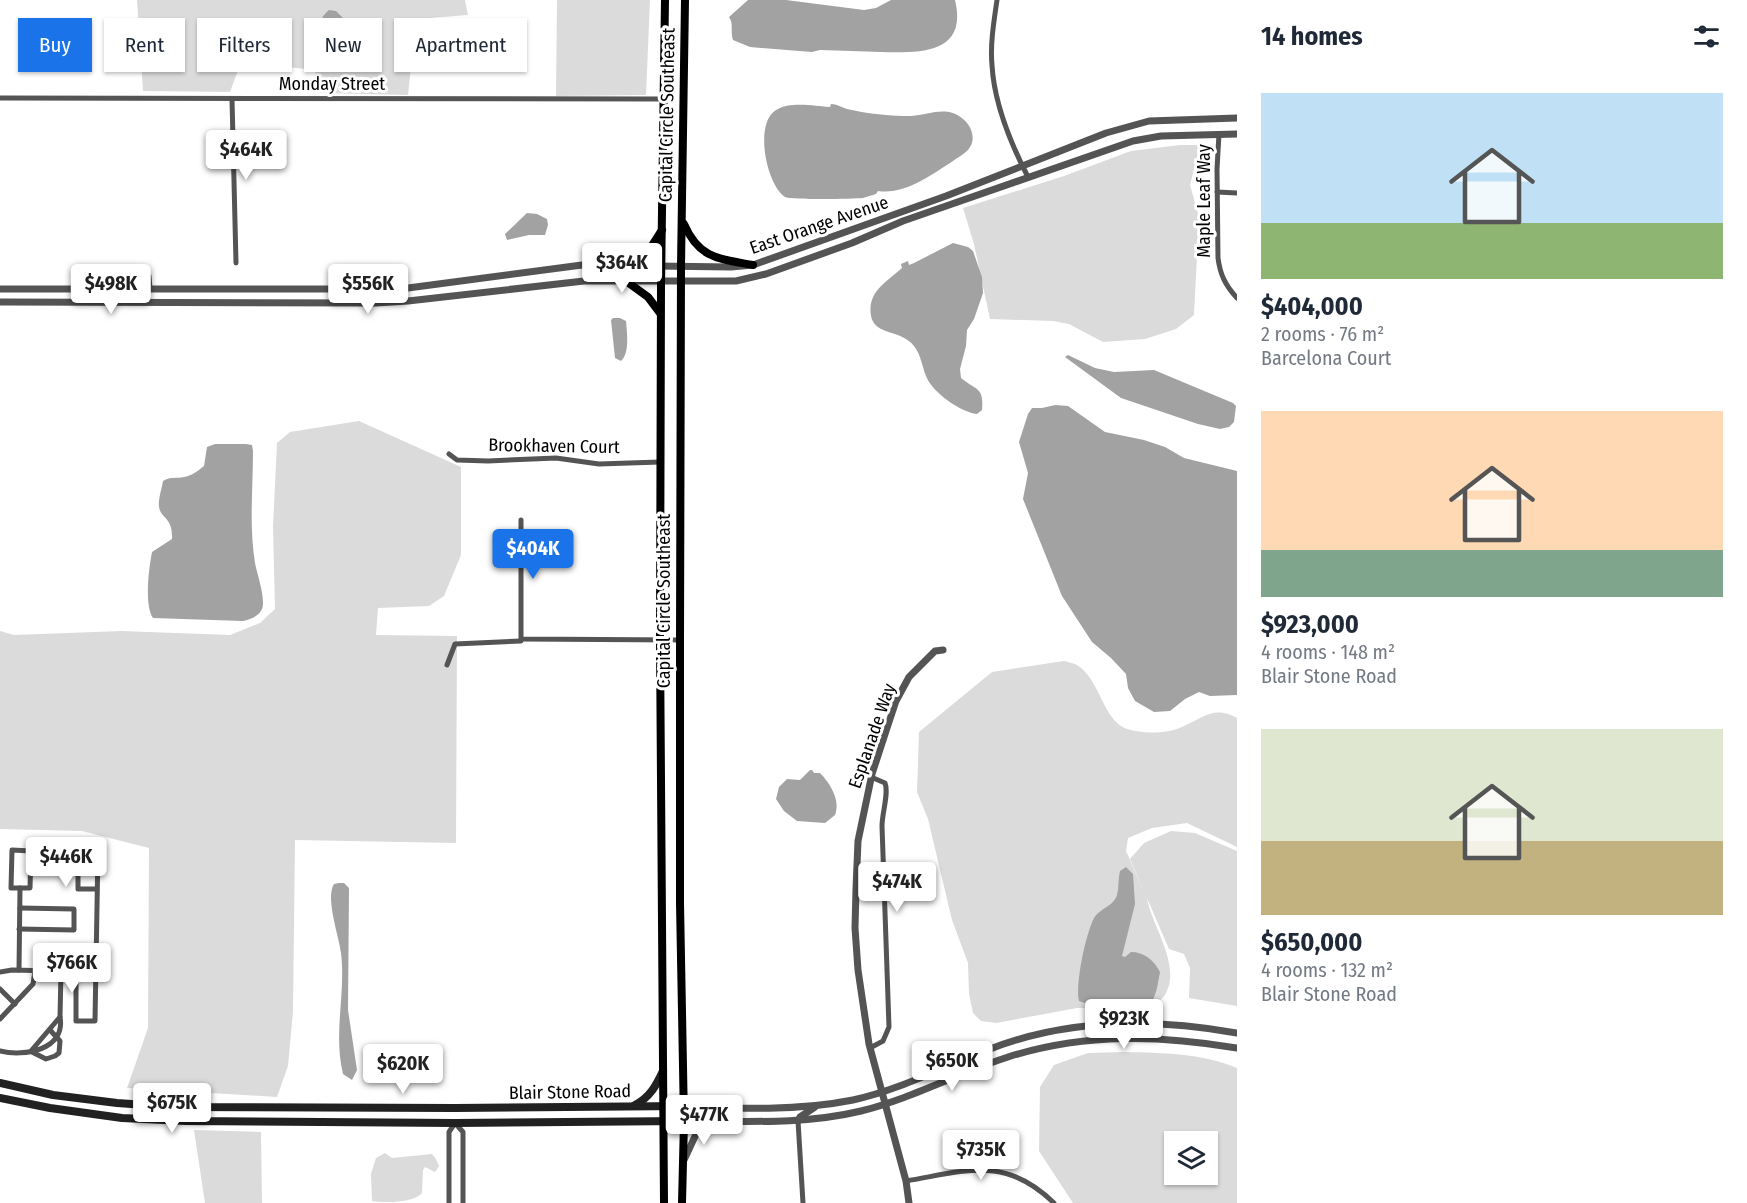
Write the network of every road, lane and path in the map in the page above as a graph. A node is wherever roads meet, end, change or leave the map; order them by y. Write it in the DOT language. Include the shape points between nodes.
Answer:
graph roads {
  1 [pos="664,0"];
  2 [pos="685,0"];
  3 [pos="996,0"];
  4 [pos="0,98"];
  5 [pos="232,99"];
  6 [pos="663,99"];
  7 [pos="1237,118"];
  8 [pos="1219,134"];
  9 [pos="1237,134"];
  10 [pos="1022,166"];
  11 [pos="1028,177"];
  12 [pos="1217,192"];
  13 [pos="1237,194"];
  14 [pos="682,221"];
  15 [pos="662,229"];
  16 [pos="236,263"];
  17 [pos="627,264"];
  18 [pos="662,265"];
  19 [pos="753,265"];
  20 [pos="681,266"];
  21 [pos="149,276"];
  22 [pos="626,281"];
  23 [pos="661,282"];
  24 [pos="682,282"];
  25 [pos="0,289"];
  26 [pos="150,289"];
  27 [pos="1237,298"];
  28 [pos="0,303"];
  29 [pos="150,303"];
  30 [pos="661,315"];
  31 [pos="449,454"];
  32 [pos="660,462"];
  33 [pos="521,520"];
  34 [pos="521,640"];
  35 [pos="660,640"];
  36 [pos="680,640"];
  37 [pos="943,650"];
  38 [pos="447,665"];
  39 [pos="871,777"];
  40 [pos="20,888"];
  41 [pos="97,889"];
  42 [pos="20,908"];
  43 [pos="19,929"];
  44 [pos="19,970"];
  45 [pos="35,970"];
  46 [pos="61,971"];
  47 [pos="76,971"];
  48 [pos="0,972"];
  49 [pos="96,972"];
  50 [pos="0,989"];
  51 [pos="15,1004"];
  52 [pos="60,1017"];
  53 [pos="0,1019"];
  54 [pos="50,1030"];
  55 [pos="1237,1033"];
  56 [pos="57,1036"];
  57 [pos="870,1048"];
  58 [pos="1237,1048"];
  59 [pos="0,1051"];
  60 [pos="31,1051"];
  61 [pos="663,1070"];
  62 [pos="0,1083"];
  63 [pos="882,1093"];
  64 [pos="0,1098"];
  65 [pos="817,1105"];
  66 [pos="885,1105"];
  67 [pos="632,1106"];
  68 [pos="664,1106"];
  69 [pos="684,1106"];
  70 [pos="455,1108"];
  71 [pos="664,1121"];
  72 [pos="684,1121"];
  73 [pos="718,1121"];
  74 [pos="798,1121"];
  75 [pos="455,1123"];
  76 [pos="682,1162"];
  77 [pos="449,1179"];
  78 [pos="463,1179"];
  79 [pos="906,1181"];
  80 [pos="449,1203"];
  81 [pos="463,1203"];
  82 [pos="664,1203"];
  83 [pos="682,1203"];
  84 [pos="802,1203"];
  85 [pos="909,1203"];
  86 [pos="1054,1203"];
  1 -- 6 [label="main road, Capital Circle Southeast"];
  2 -- 14 [label="main road, Capital Circle Southeast"];
  3 -- 10 [label="street" via="992,66"];
  4 -- 5 [label="street, Monday Street"];
  5 -- 6 [label="street, Monday Street"];
  5 -- 16 [label="street"];
  6 -- 15 [label="main road, Capital Circle Southeast"];
  7 -- 10 [label="street, East Orange Avenue" via="1149,121 1086,140"];
  8 -- 9 [label="street, East Orange Avenue"];
  8 -- 11 [label="street, East Orange Avenue" via="1133,141"];
  8 -- 12 [label="street, Maple Leaf Way"];
  10 -- 11 [label="street"];
  10 -- 19 [label="street, East Orange Avenue"];
  11 -- 24 [label="street, East Orange Avenue" via="903,220 766,274 736,281"];
  12 -- 13 [label="street"];
  12 -- 27 [label="street, Maple Leaf Way" via="1220,271"];
  14 -- 19 [label="main road" via="701,250 719,259"];
  14 -- 20 [label="main road, Capital Circle Southeast"];
  15 -- 17 [label="main road" via="648,252"];
  15 -- 18 [label="main road, Capital Circle Southeast"];
  17 -- 18 [label="street, East Orange Avenue"];
  17 -- 26 [label="street, East Orange Avenue" via="558,267 408,288"];
  18 -- 20 [label="street, East Orange Avenue"];
  18 -- 23 [label="main road, Capital Circle Southeast"];
  19 -- 20 [label="street, East Orange Avenue"];
  20 -- 24 [label="main road, Capital Circle Southeast"];
  21 -- 26 [label="street"];
  22 -- 23 [label="street, East Orange Avenue"];
  22 -- 29 [label="street, East Orange Avenue" via="574,282 398,302"];
  22 -- 30 [label="main road" via="648,297"];
  23 -- 24 [label="street, East Orange Avenue"];
  23 -- 30 [label="main road, Capital Circle Southeast"];
  24 -- 36 [label="main road, Capital Circle Southeast"];
  25 -- 26 [label="street, East Orange Avenue"];
  26 -- 29 [label="street"];
  28 -- 29 [label="street, East Orange Avenue"];
  30 -- 32 [label="main road, Capital Circle Southeast"];
  31 -- 32 [label="street, Brookhaven Court" via="457,460"];
  32 -- 35 [label="main road, Capital Circle Southeast"];
  33 -- 34 [label="street"];
  34 -- 35 [label="street"];
  34 -- 38 [label="street" via="455,644"];
  35 -- 36 [label="street"];
  35 -- 61 [label="main road, Capital Circle Southeast"];
  36 -- 69 [label="main road, Capital Circle Southeast"];
  37 -- 39 [label="street, Esplanade Way" via="935,651 909,676 896,701"];
  39 -- 57 [label="street, Esplanade Way" via="858,841 855,928"];
  39 -- 57 [label="street" via="887,788 882,826 889,1027 884,1041"];
  40 -- 40 [label="street" via="11,888 12,850 31,851 30,888"];
  40 -- 42 [label="street"];
  41 -- 41 [label="street" via="98,850 78,850 78,889"];
  41 -- 49 [label="street"];
  42 -- 43 [label="street"];
  42 -- 43 [label="street" via="74,909 74,930"];
  43 -- 44 [label="street"];
  44 -- 45 [label="street"];
  44 -- 48 [label="street"];
  45 -- 46 [label="street"];
  45 -- 51 [label="street" via="33,984"];
  46 -- 47 [label="street"];
  46 -- 52 [label="street"];
  47 -- 49 [label="street"];
  47 -- 49 [label="street" via="76,1021 95,1021"];
  50 -- 51 [label="street"];
  51 -- 53 [label="street"];
  52 -- 54 [label="street"];
  52 -- 56 [label="street"];
  54 -- 56 [label="street"];
  54 -- 60 [label="street"];
  55 -- 63 [label="street, Blair Stone Road" via="1154,1022 1107,1023 1050,1031 985,1051"];
  56 -- 60 [label="street" via="49,1046"];
  56 -- 60 [label="street" via="60,1047 55,1056 46,1059"];
  57 -- 63 [label="street, Esplanade Way"];
  58 -- 66 [label="street, Blair Stone Road" via="1159,1038 1076,1042 1011,1056"];
  59 -- 60 [label="street" via="18,1055"];
  61 -- 67 [label="main road" via="651,1093"];
  61 -- 68 [label="main road, Capital Circle Southeast"];
  62 -- 70 [label="main road, Blair Stone Road" via="53,1095 163,1106"];
  63 -- 65 [label="street, Blair Stone Road"];
  63 -- 66 [label="street, Esplanade Way"];
  64 -- 75 [label="main road, Blair Stone Road" via="122,1118"];
  65 -- 69 [label="street, Blair Stone Road"];
  65 -- 74 [label="street"];
  66 -- 74 [label="street, Blair Stone Road"];
  66 -- 79 [label="street, Esplanade Way"];
  67 -- 68 [label="main road, Blair Stone Road"];
  67 -- 70 [label="main road, Blair Stone Road"];
  68 -- 69 [label="main road, Blair Stone Road"];
  68 -- 71 [label="main road, Capital Circle Southeast"];
  69 -- 72 [label="main road, Capital Circle Southeast"];
  70 -- 75 [label="main road"];
  71 -- 72 [label="main road, Blair Stone Road"];
  71 -- 75 [label="main road, Blair Stone Road"];
  71 -- 82 [label="main road, Capital Circle Southeast"];
  72 -- 73 [label="street, Blair Stone Road"];
  72 -- 76 [label="main road, Capital Circle Southeast"];
  73 -- 74 [label="street, Blair Stone Road"];
  73 -- 76 [label="street" via="697,1132"];
  74 -- 84 [label="street"];
  75 -- 77 [label="street" via="449,1132"];
  75 -- 78 [label="street" via="463,1132"];
  76 -- 83 [label="main road, Capital Circle Southeast"];
  77 -- 78 [label="street"];
  77 -- 80 [label="street"];
  78 -- 81 [label="street"];
  79 -- 85 [label="street, Esplanade Way"];
  79 -- 86 [label="street" via="997,1170 1031,1183"];
}
